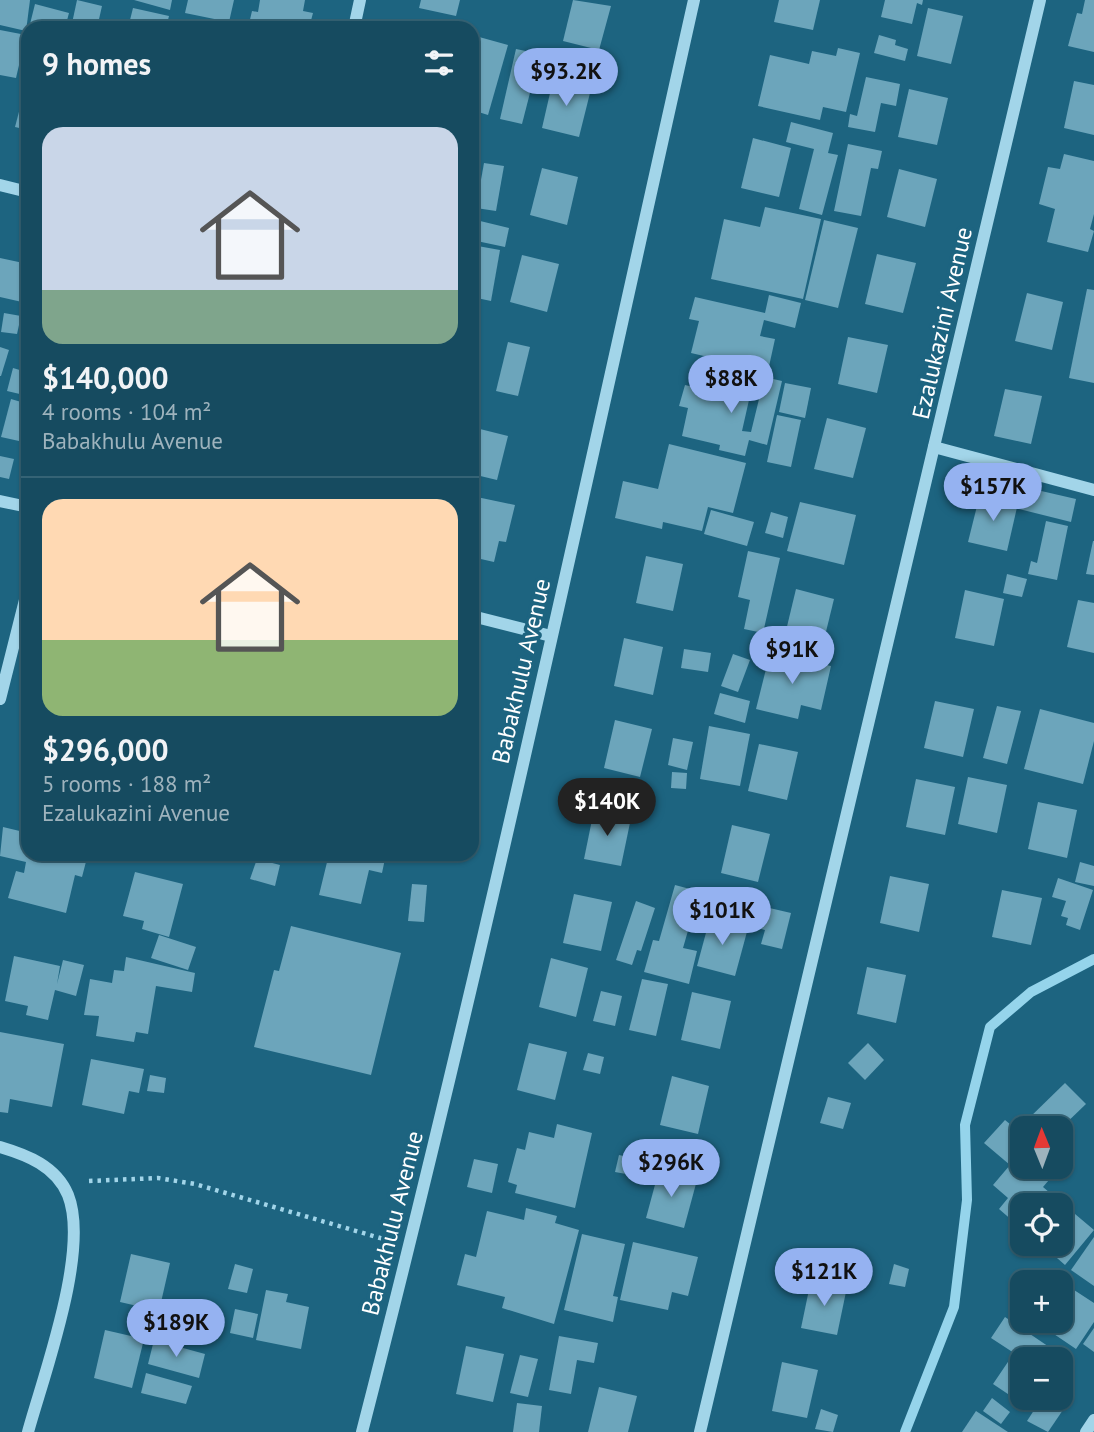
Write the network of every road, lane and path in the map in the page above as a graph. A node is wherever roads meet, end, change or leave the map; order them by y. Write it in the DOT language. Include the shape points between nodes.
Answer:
graph roads {
  1 [pos="360,0"];
  2 [pos="694,0"];
  3 [pos="1040,0"];
  4 [pos="356,21"];
  5 [pos="0,186"];
  6 [pos="21,190"];
  7 [pos="934,447"];
  8 [pos="1094,490"];
  9 [pos="0,501"];
  10 [pos="21,506"];
  11 [pos="21,616"];
  12 [pos="479,617"];
  13 [pos="551,636"];
  14 [pos="0,699"];
  15 [pos="0,1147"];
  16 [pos="68,1195"];
  17 [pos="410,1246"];
  18 [pos="1094,1420"];
  19 [pos="28,1432"];
  20 [pos="362,1432"];
  21 [pos="700,1432"];
  22 [pos="1086,1432"];
  1 -- 4 [label="street"];
  2 -- 13 [label="street, Babakhulu Avenue"];
  3 -- 7 [label="street, Ezalukazini Avenue"];
  5 -- 6 [label="street"];
  7 -- 8 [label="street"];
  7 -- 21 [label="street, Ezalukazini Avenue"];
  9 -- 10 [label="street"];
  11 -- 14 [label="street"];
  12 -- 13 [label="street"];
  13 -- 17 [label="street, Babakhulu Avenue"];
  15 -- 16 [label="street" via="33,1157"];
  16 -- 17 [label="path" via="87,1182 170,1180"];
  16 -- 19 [label="street" via="75,1235 65,1298"];
  17 -- 20 [label="street, Babakhulu Avenue"];
  18 -- 22 [label="street"];
}
